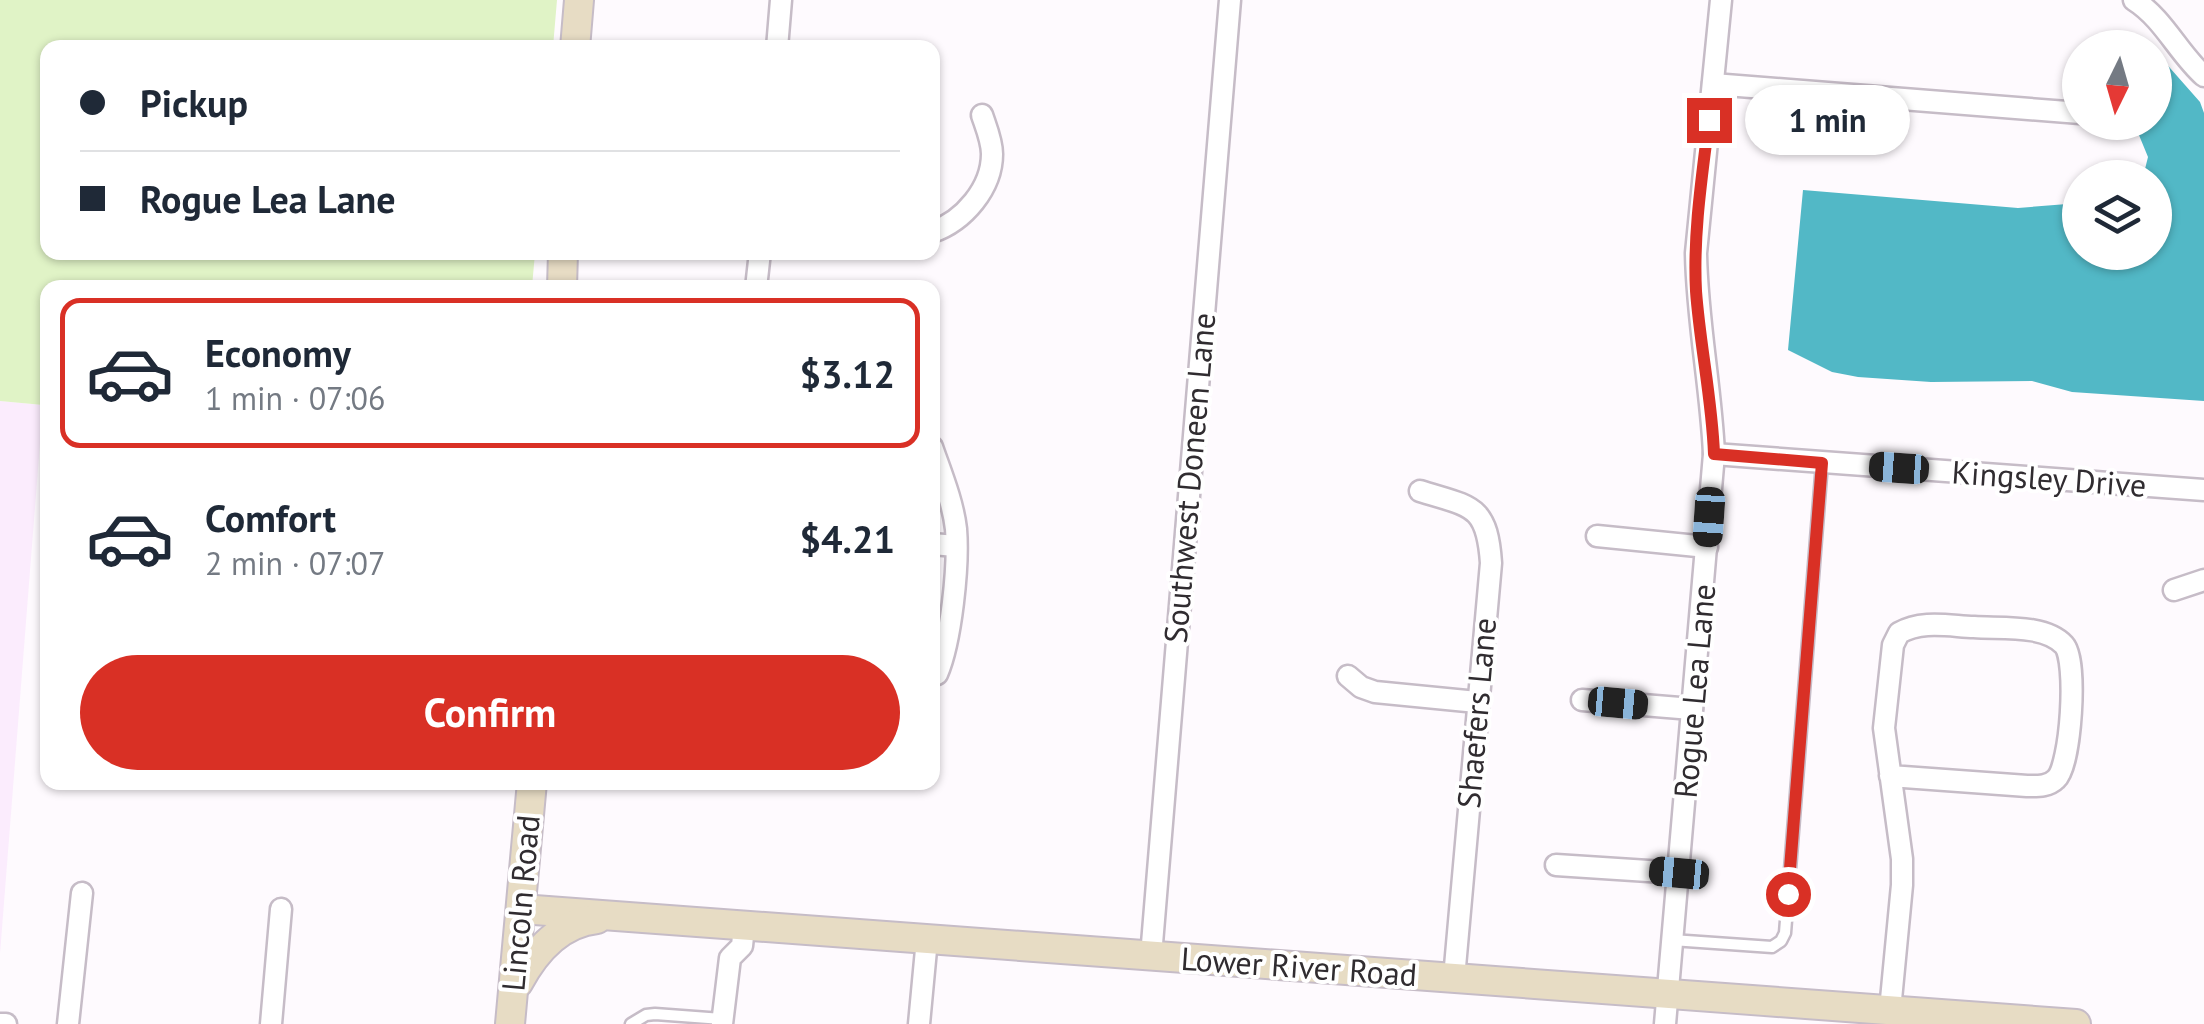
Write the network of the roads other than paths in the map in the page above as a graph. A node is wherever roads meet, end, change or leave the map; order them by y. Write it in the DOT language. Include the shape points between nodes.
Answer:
graph roads {
  1 [pos="580,0"];
  2 [pos="781,0"];
  3 [pos="1230,0"];
  4 [pos="1721,0"];
  5 [pos="2134,0"];
  6 [pos="577,40"];
  7 [pos="778,40"];
  8 [pos="2204,76"];
  9 [pos="1713,84"];
  10 [pos="2062,112"];
  11 [pos="982,115"];
  12 [pos="940,227"];
  13 [pos="1714,454"];
  14 [pos="1822,463"];
  15 [pos="940,473"];
  16 [pos="2204,490"];
  17 [pos="1420,491"];
  18 [pos="1597,536"];
  19 [pos="940,545"];
  20 [pos="956,546"];
  21 [pos="1707,547"];
  22 [pos="2204,580"];
  23 [pos="2174,590"];
  24 [pos="940,664"];
  25 [pos="1348,676"];
  26 [pos="1582,700"];
  27 [pos="1477,702"];
  28 [pos="1692,709"];
  29 [pos="1890,776"];
  30 [pos="531,790"];
  31 [pos="1556,865"];
  32 [pos="1679,873"];
  33 [pos="82,893"];
  34 [pos="282,909"];
  35 [pos="521,909"];
  36 [pos="619,916"];
  37 [pos="733,925"];
  38 [pos="927,938"];
  39 [pos="1672,940"];
  40 [pos="1150,956"];
  41 [pos="1454,978"];
  42 [pos="513,994"];
  43 [pos="1667,994"];
  44 [pos="1890,1010"];
  45 [pos="722,1021"];
  46 [pos="68,1024"];
  47 [pos="271,1024"];
  48 [pos="510,1024"];
  49 [pos="630,1024"];
  50 [pos="919,1024"];
  51 [pos="1665,1024"];
  52 [pos="2076,1024"];
  1 -- 6 [label="street"];
  2 -- 7 [label="street"];
  3 -- 40 [label="street, Southwest Doneen Lane"];
  4 -- 9 [label="street, Rogue Lea Lane"];
  5 -- 8 [label="street"];
  9 -- 10 [label="street"];
  9 -- 13 [label="street, Rogue Lea Lane" via="1696,290"];
  11 -- 12 [label="street" via="992,155 987,178 964,213"];
  13 -- 14 [label="street, Kingsley Drive"];
  13 -- 21 [label="street, Rogue Lea Lane"];
  14 -- 16 [label="street, Kingsley Drive"];
  14 -- 39 [label="lane" via="1785,933 1772,947"];
  15 -- 20 [label="street"];
  17 -- 27 [label="street, Shaefers Lane" via="1474,509 1490,540"];
  18 -- 21 [label="street"];
  19 -- 20 [label="street"];
  20 -- 24 [label="street"];
  21 -- 28 [label="street, Rogue Lea Lane"];
  22 -- 23 [label="street"];
  25 -- 27 [label="street" via="1374,692"];
  26 -- 28 [label="street"];
  27 -- 41 [label="street, Shaefers Lane"];
  28 -- 32 [label="street, Rogue Lea Lane"];
  29 -- 29 [label="street" via="1884,728 1899,634 1927,624 2038,632 2064,644 2072,680 2064,768 2056,780 2026,786"];
  29 -- 44 [label="street" via="1902,872"];
  30 -- 35 [label="street, Lincoln Road"];
  31 -- 32 [label="street"];
  32 -- 39 [label="street, Rogue Lea Lane"];
  33 -- 46 [label="street"];
  34 -- 47 [label="street"];
  35 -- 36 [label="street, Lower River Road"];
  35 -- 42 [label="street, Lincoln Road"];
  36 -- 37 [label="street, Lower River Road"];
  36 -- 42 [label="street" via="584,920 554,936"];
  37 -- 38 [label="street, Lower River Road"];
  37 -- 45 [label="street" via="721,945 730,958"];
  38 -- 40 [label="street, Lower River Road"];
  38 -- 50 [label="street"];
  39 -- 43 [label="street, Rogue Lea Lane"];
  40 -- 41 [label="street, Lower River Road"];
  41 -- 43 [label="street, Lower River Road"];
  42 -- 48 [label="street, Lincoln Road"];
  43 -- 44 [label="street, Lower River Road"];
  43 -- 51 [label="street, Rogue Lea Lane"];
  44 -- 52 [label="street, Lower River Road"];
  45 -- 49 [label="lane" via="655,1014"];
}
